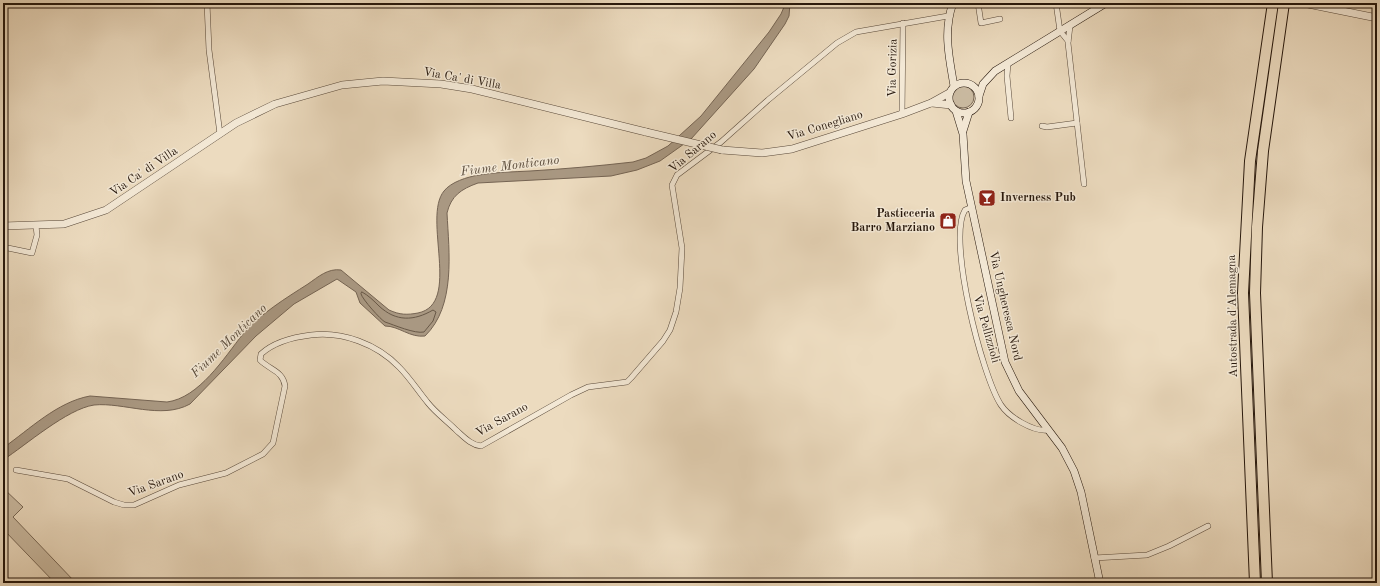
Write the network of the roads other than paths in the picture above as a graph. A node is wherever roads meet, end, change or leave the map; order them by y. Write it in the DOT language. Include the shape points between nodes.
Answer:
graph roads {
  1 [pos="207,3"];
  2 [pos="953,3"];
  3 [pos="978,3"];
  4 [pos="1056,3"];
  5 [pos="1106,3"];
  6 [pos="1273,3"];
  7 [pos="1284,3"];
  8 [pos="1302,3"];
  9 [pos="948,16"];
  10 [pos="1377,18"];
  11 [pos="1000,20"];
  12 [pos="903,23"];
  13 [pos="1070,26"];
  14 [pos="1060,31"];
  15 [pos="1068,43"];
  16 [pos="1008,63"];
  17 [pos="1001,68"];
  18 [pos="1007,76"];
  19 [pos="954,86"];
  20 [pos="949,93"];
  21 [pos="979,96"];
  22 [pos="932,103"];
  23 [pos="953,108"];
  24 [pos="969,112"];
  25 [pos="902,114"];
  26 [pos="1011,118"];
  27 [pos="1077,123"];
  28 [pos="1042,126"];
  29 [pos="220,134"];
  30 [pos="963,134"];
  31 [pos="722,150"];
  32 [pos="1084,184"];
  33 [pos="972,207"];
  34 [pos="3,226"];
  35 [pos="36,226"];
  36 [pos="3,247"];
  37 [pos="1048,430"];
  38 [pos="16,470"];
  39 [pos="1208,526"];
  40 [pos="1094,558"];
  41 [pos="1100,583"];
  42 [pos="1255,583"];
  43 [pos="1267,583"];
  1 -- 29 [label="street" via="209,50"];
  2 -- 9 [label="street"];
  3 -- 11 [label="street" via="981,22"];
  4 -- 14 [label="street"];
  5 -- 13 [label="street"];
  6 -- 42 [label="highway, Autostrada d'Alemagna" via="1250,161 1243,293"];
  7 -- 43 [label="highway, Autostrada d'Alemagna" via="1263,151 1255,293"];
  8 -- 10 [label="street"];
  9 -- 12 [label="street, Via Sarano"];
  9 -- 19 [label="street" via="947,44"];
  12 -- 25 [label="street, Via Gorizia"];
  12 -- 38 [label="street, Via Sarano" via="856,32 837,43 722,142 677,175 672,185 682,248 676,312 663,341 626,382 588,387 481,446 474,445 428,404 398,366 381,352 348,337 324,333 303,336 280,342 261,354 260,360 279,373 284,379 285,386 273,443 263,454 248,463 226,473 179,485 134,505 114,502 68,478"];
  13 -- 14 [label="street"];
  13 -- 15 [label="street"];
  14 -- 15 [label="street"];
  14 -- 16 [label="street"];
  15 -- 27 [label="street"];
  16 -- 17 [label="street"];
  16 -- 18 [label="street"];
  17 -- 18 [label="street"];
  17 -- 21 [label="street" via="987,79"];
  18 -- 26 [label="street"];
  19 -- 20 [label="street, Via Conegliano"];
  19 -- 21 [label="street" via="962,82 971,84"];
  20 -- 22 [label="street, Via Conegliano"];
  20 -- 23 [label="street"];
  21 -- 24 [label="street" via="977,105"];
  22 -- 23 [label="street, Via Conegliano"];
  22 -- 25 [label="street, Via Conegliano"];
  23 -- 24 [label="street, Via Conegliano" via="960,112"];
  23 -- 30 [label="street, Via Ungheresca Nord"];
  24 -- 30 [label="street, Via Ungheresca Nord"];
  25 -- 31 [label="street, Via Conegliano" via="792,149 762,153"];
  27 -- 28 [label="street"];
  27 -- 32 [label="street"];
  29 -- 31 [label="street, Via Ca' di Villa, bridge" via="236,123 282,102 342,84 383,81 425,82 458,87"];
  29 -- 35 [label="street, Via Ca' di Villa" via="106,210 64,224"];
  30 -- 33 [label="street, Via Ungheresca Nord" via="965,174"];
  33 -- 37 [label="street, Via Ungheresca Nord" via="1005,362 1019,391"];
  33 -- 37 [label="street, Via Pellizzioli" via="965,210 962,217 960,254 966,296 988,373 1004,409 1040,431"];
  34 -- 35 [label="street, Via Ca' di Villa"];
  35 -- 36 [label="street" via="37,235 32,253"];
  37 -- 40 [label="street, Via Ungheresca Nord" via="1066,455 1078,482"];
  39 -- 40 [label="street" via="1147,555"];
  40 -- 41 [label="street, Via Ungheresca Nord"];
}
